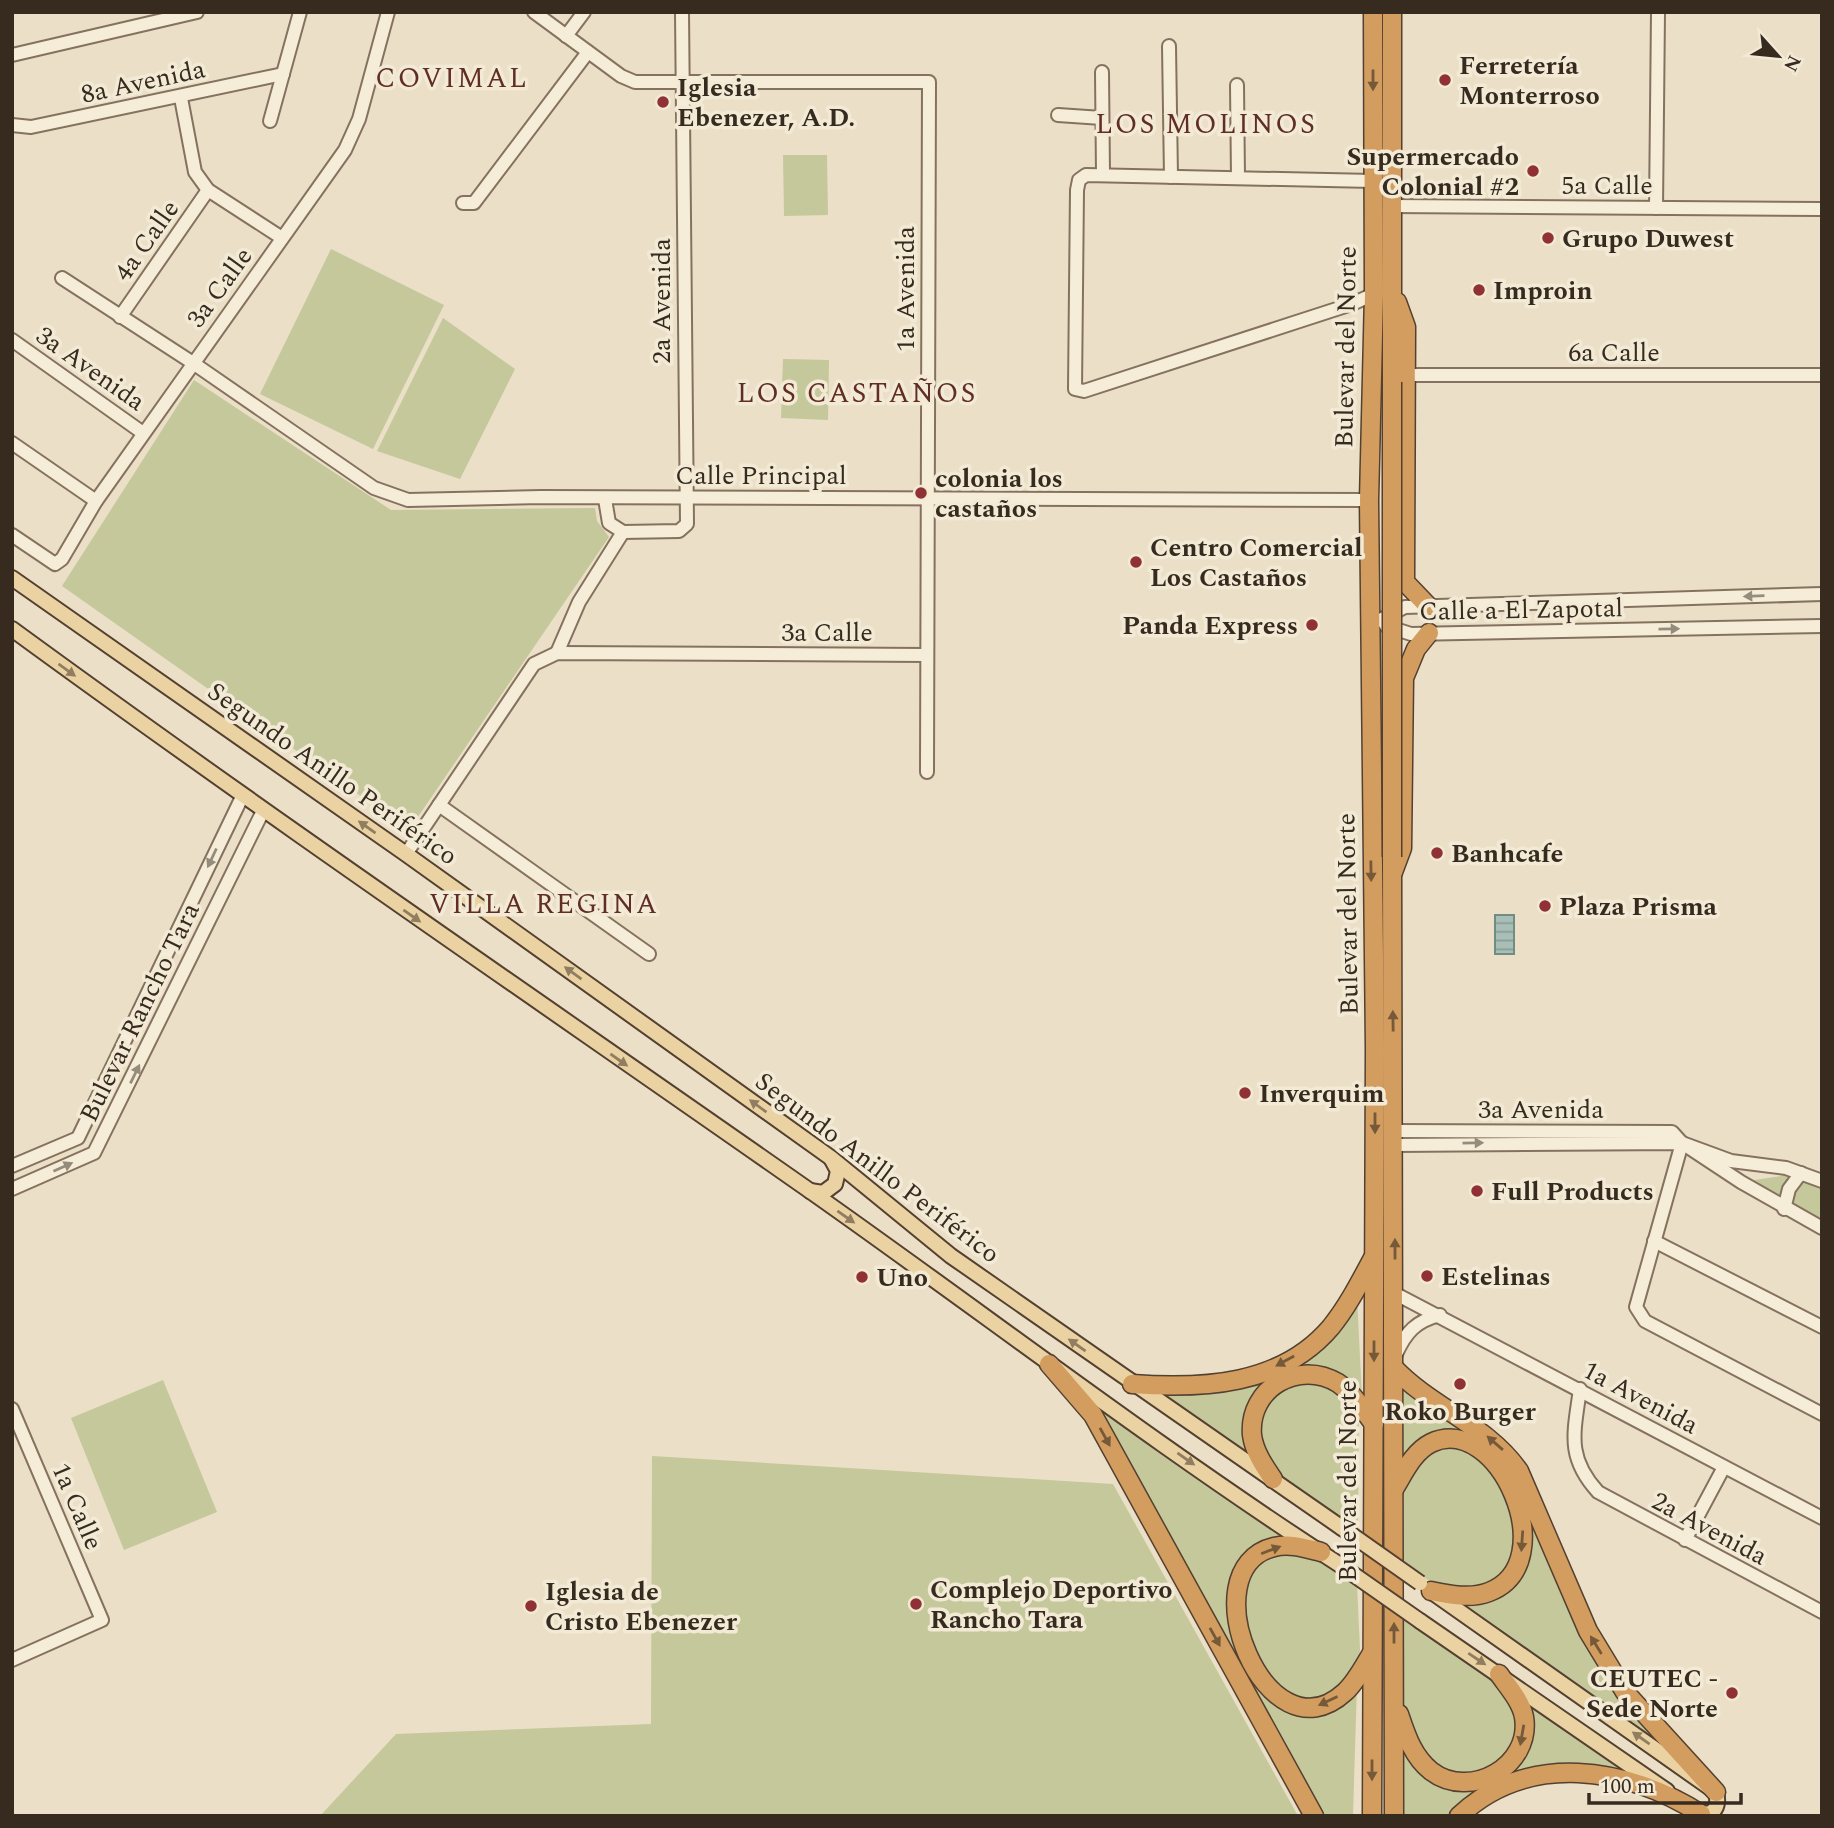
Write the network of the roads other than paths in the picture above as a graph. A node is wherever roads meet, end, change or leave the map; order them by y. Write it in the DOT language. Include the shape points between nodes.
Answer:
graph roads {
  1 [pos="197,12"];
  2 [pos="300,12"];
  3 [pos="388,12"];
  4 [pos="534,12"];
  5 [pos="584,12"];
  6 [pos="682,12"];
  7 [pos="1373,12"];
  8 [pos="1392,12"];
  9 [pos="1658,12"];
  10 [pos="566,36"];
  11 [pos="1169,46"];
  12 [pos="588,52"];
  13 [pos="12,55"];
  14 [pos="1102,72"];
  15 [pos="283,74"];
  16 [pos="682,81"];
  17 [pos="1237,85"];
  18 [pos="181,97"];
  19 [pos="1058,115"];
  20 [pos="1102,118"];
  21 [pos="271,121"];
  22 [pos="12,125"];
  23 [pos="1103,174"];
  24 [pos="1171,177"];
  25 [pos="1238,178"];
  26 [pos="1373,181"];
  27 [pos="208,190"];
  28 [pos="463,203"];
  29 [pos="1392,206"];
  30 [pos="1656,208"];
  31 [pos="1822,209"];
  32 [pos="282,238"];
  33 [pos="62,278"];
  34 [pos="1374,293"];
  35 [pos="121,317"];
  36 [pos="12,340"];
  37 [pos="1372,358"];
  38 [pos="193,363"];
  39 [pos="1822,375"];
  40 [pos="1399,379"];
  41 [pos="143,433"];
  42 [pos="12,443"];
  43 [pos="684,497"];
  44 [pos="927,497"];
  45 [pos="605,499"];
  46 [pos="1369,500"];
  47 [pos="96,501"];
  48 [pos="623,532"];
  49 [pos="12,535"];
  50 [pos="12,578"];
  51 [pos="1405,582"];
  52 [pos="1378,593"];
  53 [pos="1822,594"];
  54 [pos="1428,606"];
  55 [pos="1378,621"];
  56 [pos="1822,626"];
  57 [pos="12,629"];
  58 [pos="1429,633"];
  59 [pos="1377,653"];
  60 [pos="551,655"];
  61 [pos="927,655"];
  62 [pos="1409,661"];
  63 [pos="927,772"];
  64 [pos="242,797"];
  65 [pos="439,805"];
  66 [pos="263,811"];
  67 [pos="1371,831"];
  68 [pos="406,854"];
  69 [pos="1392,876"];
  70 [pos="649,954"];
  71 [pos="93,1111"];
  72 [pos="112,1121"];
  73 [pos="1395,1138"];
  74 [pos="1682,1143"];
  75 [pos="831,1158"];
  76 [pos="12,1166"];
  77 [pos="1801,1173"];
  78 [pos="1822,1181"];
  79 [pos="12,1189"];
  80 [pos="810,1191"];
  81 [pos="1784,1209"];
  82 [pos="1822,1228"];
  83 [pos="1654,1241"];
  84 [pos="1375,1255"];
  85 [pos="1394,1293"];
  86 [pos="1440,1315"];
  87 [pos="1822,1328"];
  88 [pos="1394,1363"];
  89 [pos="1049,1364"];
  90 [pos="1132,1384"];
  91 [pos="1580,1389"];
  92 [pos="12,1409"];
  93 [pos="1822,1414"];
  94 [pos="1374,1424"];
  95 [pos="1724,1467"];
  96 [pos="1273,1479"];
  97 [pos="1394,1489"];
  98 [pos="1822,1518"];
  99 [pos="1685,1540"];
  100 [pos="1321,1552"];
  101 [pos="1425,1587"];
  102 [pos="1822,1612"];
  103 [pos="1373,1653"];
  104 [pos="14,1654"];
  105 [pos="1499,1674"];
  106 [pos="1395,1701"];
  107 [pos="1716,1792"];
  108 [pos="1701,1814"];
  109 [pos="1314,1816"];
  110 [pos="1373,1816"];
  111 [pos="1394,1816"];
  112 [pos="1459,1816"];
  1 -- 13 [label="street"];
  2 -- 15 [label="street"];
  3 -- 32 [label="street, 3a Calle" via="359,119 345,150"];
  4 -- 10 [label="street"];
  5 -- 10 [label="street"];
  6 -- 16 [label="street, 2a Avenida"];
  7 -- 26 [label="highway, Bulevar del Norte, one-way"];
  8 -- 29 [label="highway, Bulevar del Norte"];
  9 -- 30 [label="street"];
  10 -- 12 [label="street"];
  11 -- 24 [label="street"];
  12 -- 16 [label="street" via="632,81"];
  12 -- 28 [label="street" via="474,203"];
  14 -- 20 [label="street"];
  15 -- 18 [label="street, 8a Avenida"];
  15 -- 21 [label="street"];
  16 -- 43 [label="street, 2a Avenida"];
  16 -- 44 [label="street, 1a Avenida" via="929,82"];
  17 -- 25 [label="street"];
  18 -- 22 [label="street, 8a Avenida" via="31,127"];
  18 -- 27 [label="street" via="195,172"];
  19 -- 20 [label="street"];
  20 -- 23 [label="street"];
  23 -- 24 [label="street"];
  23 -- 34 [label="street" via="1086,175 1077,190 1077,390 1352,304"];
  24 -- 25 [label="street"];
  25 -- 26 [label="street"];
  26 -- 34 [label="highway, Bulevar del Norte"];
  27 -- 32 [label="street"];
  27 -- 35 [label="street, 4a Calle"];
  29 -- 30 [label="street, 5a Calle"];
  29 -- 40 [label="highway, Bulevar del Norte"];
  30 -- 31 [label="street, 5a Calle"];
  32 -- 38 [label="street, 3a Calle"];
  33 -- 35 [label="street"];
  34 -- 37 [label="highway, Bulevar del Norte"];
  35 -- 38 [label="street"];
  36 -- 41 [label="street, 3a Avenida"];
  37 -- 46 [label="highway, Bulevar del Norte"];
  37 -- 52 [label="highway" via="1377,368"];
  38 -- 41 [label="street, 3a Calle"];
  38 -- 45 [label="street, Calle Principal" via="374,488 394,496 420,500"];
  39 -- 40 [label="street, 6a Calle"];
  40 -- 51 [label="highway"];
  40 -- 69 [label="highway, Bulevar del Norte, bridge"];
  41 -- 47 [label="street, 3a Calle"];
  42 -- 47 [label="street"];
  43 -- 44 [label="street, Calle Principal"];
  43 -- 45 [label="street, Calle Principal"];
  43 -- 48 [label="street, 2a Avenida" via="687,524 679,531"];
  44 -- 46 [label="street, Calle Principal"];
  44 -- 61 [label="street, 1a Avenida"];
  45 -- 48 [label="street" via="609,523"];
  46 -- 67 [label="highway, Bulevar del Norte"];
  47 -- 49 [label="street, 3a Calle" via="62,559 54,564"];
  48 -- 60 [label="street"];
  68 -- 50 [label="main road, Segundo Anillo Periférico, one-way"];
  51 -- 52 [label="highway" via="1398,600 1388,601"];
  51 -- 54 [label="highway"];
  52 -- 55 [label="highway"];
  53 -- 54 [label="street, Calle a El Zapotal, one-way"];
  54 -- 55 [label="street, Calle a El Zapotal" via="1396,610"];
  55 -- 58 [label="street, Calle a El Zapotal" via="1404,633"];
  55 -- 59 [label="highway"];
  58 -- 56 [label="street, Calle a El Zapotal, one-way"];
  57 -- 64 [label="main road, Segundo Anillo Periférico, one-way"];
  58 -- 62 [label="highway"];
  59 -- 62 [label="highway" via="1387,642 1398,642"];
  59 -- 67 [label="highway" via="1375,823"];
  60 -- 61 [label="street, 3a Calle"];
  60 -- 65 [label="street" via="534,664"];
  61 -- 63 [label="street, 1a Avenida"];
  62 -- 69 [label="highway" via="1404,678 1402,848"];
  64 -- 66 [label="main road, Segundo Anillo Periférico"];
  64 -- 71 [label="street, Bulevar Rancho Tara, one-way"];
  65 -- 68 [label="street"];
  65 -- 70 [label="street"];
  72 -- 66 [label="street, Bulevar Rancho Tara, one-way"];
  66 -- 80 [label="main road, Segundo Anillo Periférico, one-way"];
  67 -- 84 [label="highway, Bulevar del Norte, one-way"];
  75 -- 68 [label="main road, Segundo Anillo Periférico, one-way"];
  73 -- 69 [label="highway, Bulevar del Norte, one-way"];
  71 -- 72 [label="street"];
  71 -- 76 [label="street, Bulevar Rancho Tara" via="78,1138"];
  79 -- 72 [label="street, Bulevar Rancho Tara, one-way" via="94,1153"];
  73 -- 74 [label="street, 3a Avenida"];
  85 -- 73 [label="highway, Bulevar del Norte, one-way"];
  74 -- 77 [label="street" via="1731,1161"];
  74 -- 81 [label="street"];
  74 -- 83 [label="street"];
  75 -- 80 [label="main road" via="838,1171 835,1184 824,1192"];
  90 -- 75 [label="main road, Segundo Anillo Periférico, one-way" via="951,1256"];
  77 -- 78 [label="street"];
  77 -- 81 [label="street" via="1789,1189"];
  80 -- 89 [label="main road, Segundo Anillo Periférico, one-way"];
  81 -- 82 [label="street"];
  83 -- 87 [label="street"];
  83 -- 93 [label="street" via="1638,1314"];
  84 -- 90 [label="highway, one-way" via="1329,1329 1263,1374 1189,1388"];
  84 -- 94 [label="highway, Bulevar del Norte, one-way"];
  85 -- 86 [label="street, 1a Avenida"];
  85 -- 88 [label="highway, Bulevar del Norte"];
  86 -- 88 [label="street" via="1411,1328"];
  86 -- 91 [label="street, 1a Avenida"];
  88 -- 97 [label="highway, Bulevar del Norte"];
  107 -- 88 [label="highway, one-way" via="1625,1692 1587,1631 1519,1471 1506,1452 1412,1387"];
  89 -- 100 [label="main road, Segundo Anillo Periférico, one-way"];
  89 -- 109 [label="highway, one-way" via="1093,1415"];
  90 -- 96 [label="main road, Segundo Anillo Periférico"];
  91 -- 95 [label="street, 1a Avenida"];
  91 -- 99 [label="street, 2a Avenida" via="1575,1460 1582,1475 1614,1503"];
  92 -- 104 [label="street, 1a Calle" via="102,1620"];
  94 -- 96 [label="highway" via="1351,1394 1329,1379 1299,1374 1276,1382 1253,1417 1252,1436"];
  94 -- 103 [label="highway, Bulevar del Norte"];
  95 -- 98 [label="street, 1a Avenida"];
  95 -- 99 [label="street"];
  96 -- 101 [label="main road, Segundo Anillo Periférico, bridge"];
  97 -- 101 [label="highway, one-way" via="1413,1458 1431,1443 1451,1439 1472,1445 1492,1460 1510,1484 1518,1505 1522,1550 1506,1581 1477,1595"];
  106 -- 97 [label="highway, Bulevar del Norte, one-way"];
  99 -- 102 [label="street, 2a Avenida"];
  103 -- 100 [label="highway, one-way" via="1345,1692 1309,1708 1291,1705 1276,1694 1242,1644 1237,1595 1243,1574 1255,1558 1272,1547 1292,1545"];
  100 -- 105 [label="main road, Segundo Anillo Periférico, one-way, bridge"];
  107 -- 101 [label="main road, Segundo Anillo Periférico, one-way"];
  103 -- 110 [label="highway, Bulevar del Norte, one-way"];
  105 -- 106 [label="highway, one-way" via="1518,1700 1524,1733 1509,1763 1481,1781 1444,1779 1430,1771 1409,1742"];
  105 -- 108 [label="main road, Segundo Anillo Periférico"];
  106 -- 111 [label="highway, Bulevar del Norte"];
  107 -- 108 [label="main road" via="1716,1810"];
  108 -- 112 [label="highway" via="1638,1784 1567,1772 1523,1777 1480,1796"];
}
